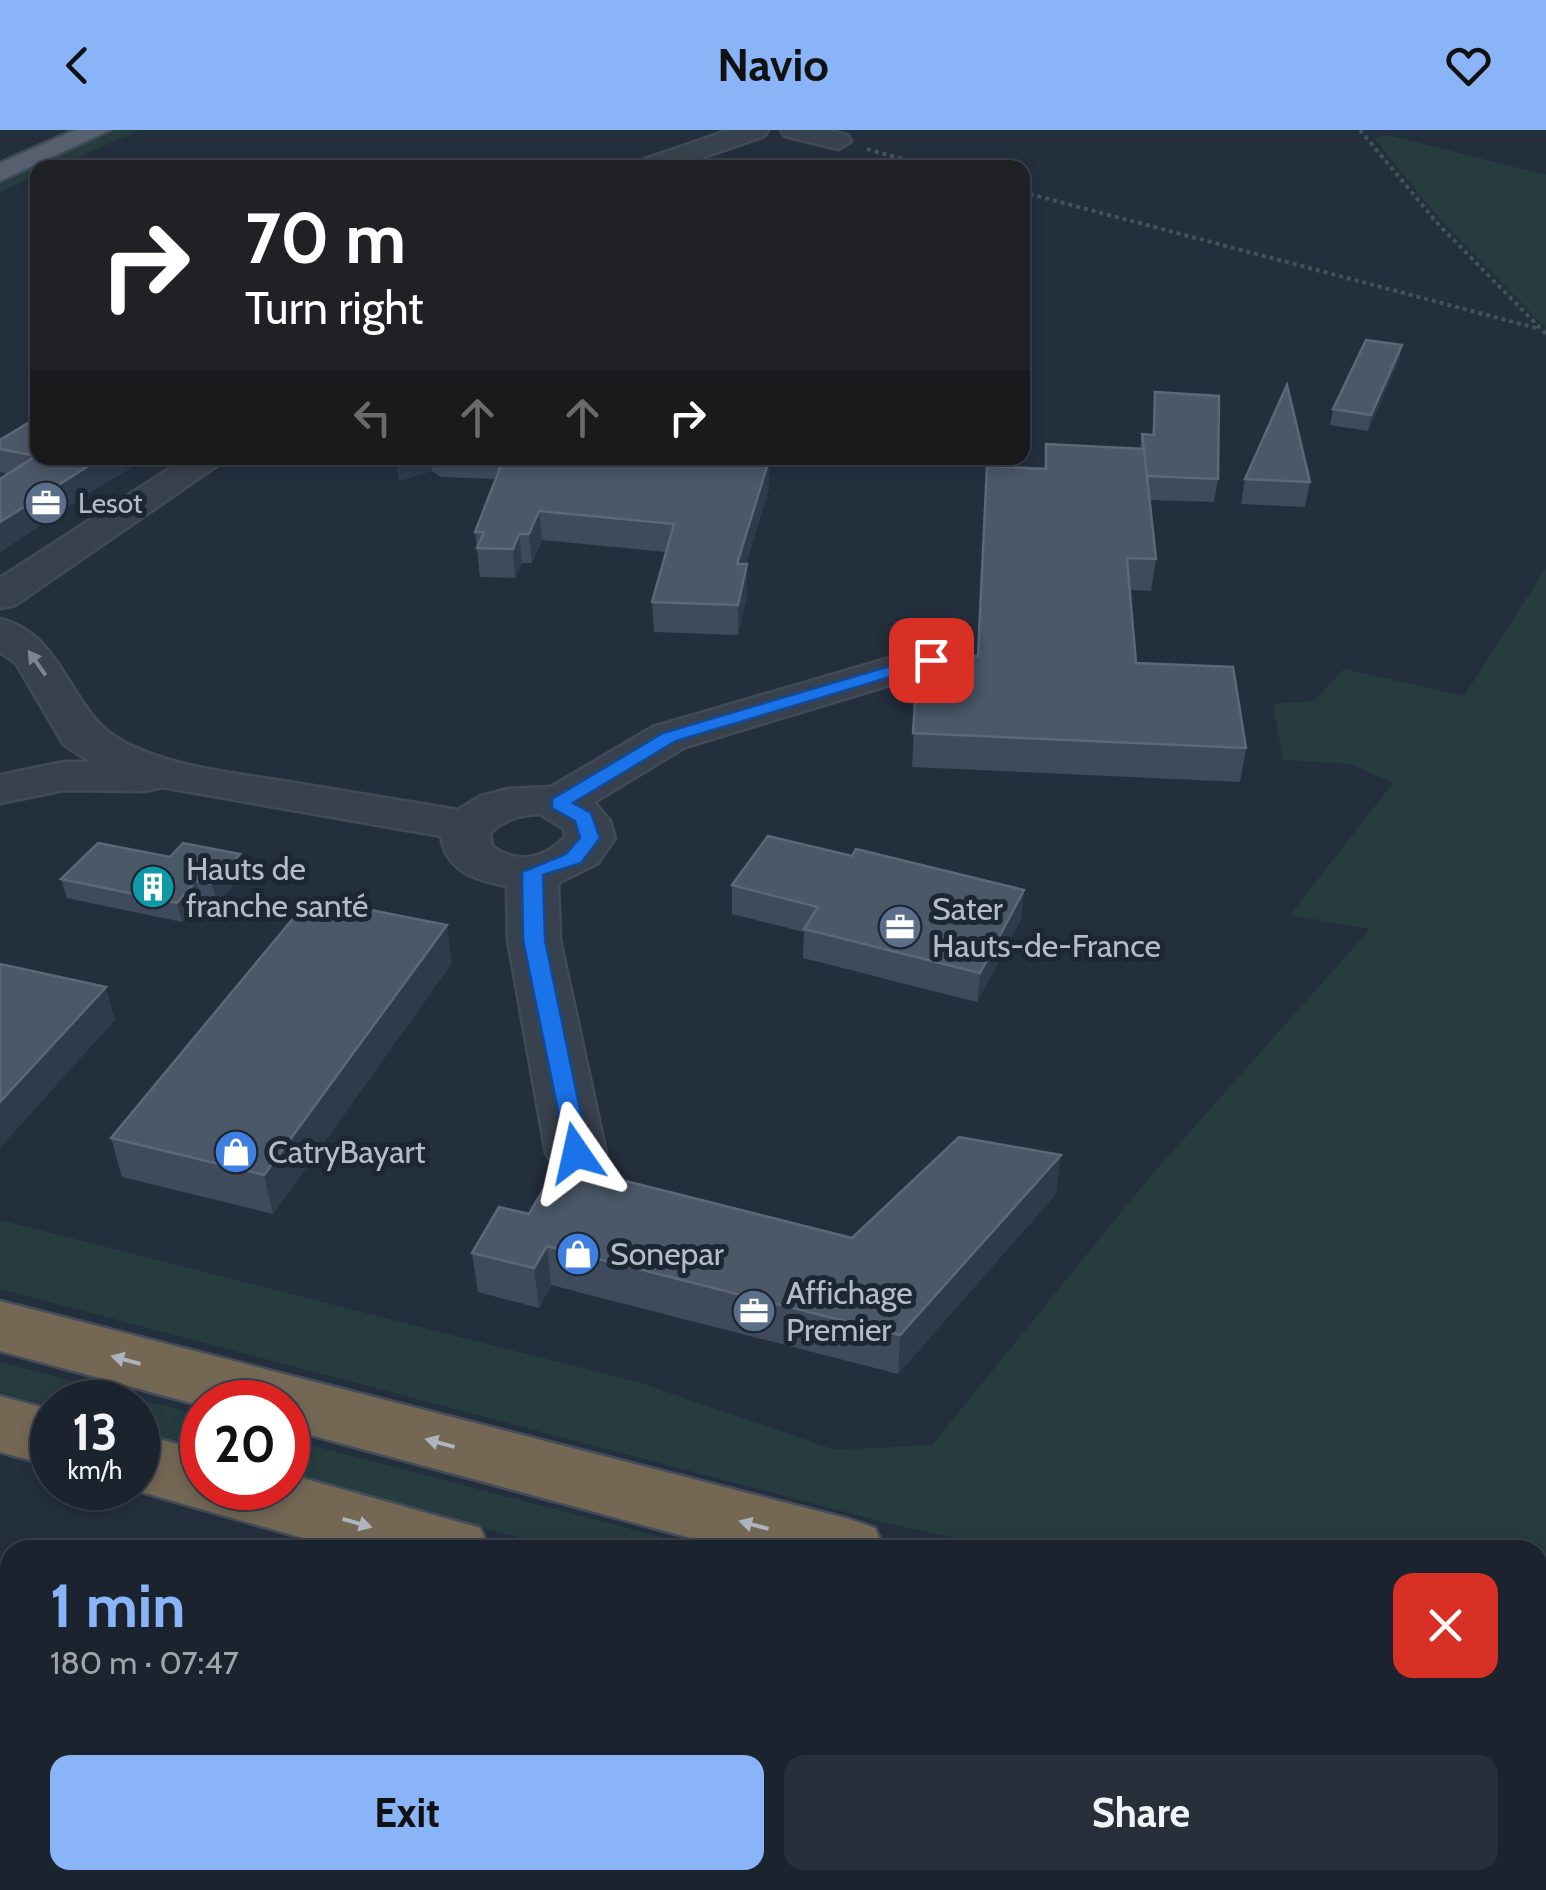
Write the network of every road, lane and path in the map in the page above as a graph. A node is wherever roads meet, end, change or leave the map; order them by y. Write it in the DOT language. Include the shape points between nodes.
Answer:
graph roads {
  1 [pos="98,130"];
  2 [pos="755,130"];
  3 [pos="794,130"];
  4 [pos="1360,130"];
  5 [pos="838,141"];
  6 [pos="669,160"];
  7 [pos="906,160"];
  8 [pos="0,173"];
  9 [pos="1030,194"];
  10 [pos="1536,328"];
  11 [pos="1546,334"];
  12 [pos="199,465"];
  13 [pos="0,596"];
  14 [pos="0,632"];
  15 [pos="931,660"];
  16 [pos="76,730"];
  17 [pos="188,780"];
  18 [pos="15,784"];
  19 [pos="559,804"];
  20 [pos="469,826"];
  21 [pos="532,872"];
  22 [pos="576,1153"];
  23 [pos="0,1326"];
  24 [pos="0,1424"];
  25 [pos="30,1432"];
  26 [pos="309,1510"];
  27 [pos="418,1540"];
  28 [pos="811,1540"];
  1 -- 8 [label="main road"];
  2 -- 6 [label="street"];
  3 -- 5 [label="street"];
  4 -- 10 [label="path"];
  5 -- 7 [label="path"];
  9 -- 10 [label="path"];
  10 -- 11 [label="path"];
  12 -- 13 [label="street"];
  16 -- 14 [label="street, one-way" via="33,655"];
  15 -- 19 [label="street" via="670,737"];
  16 -- 17 [label="street" via="108,753"];
  16 -- 18 [label="street" via="64,758"];
  17 -- 18 [label="street" via="90,775"];
  17 -- 20 [label="street"];
  19 -- 20 [label="street" via="502,805"];
  19 -- 21 [label="street" via="584,818 590,838 573,859"];
  20 -- 21 [label="street" via="465,846 480,863"];
  21 -- 22 [label="street" via="534,940"];
  28 -- 23 [label="highway, one-way"];
  24 -- 25 [label="highway"];
  26 -- 27 [label="highway, one-way"];
}
